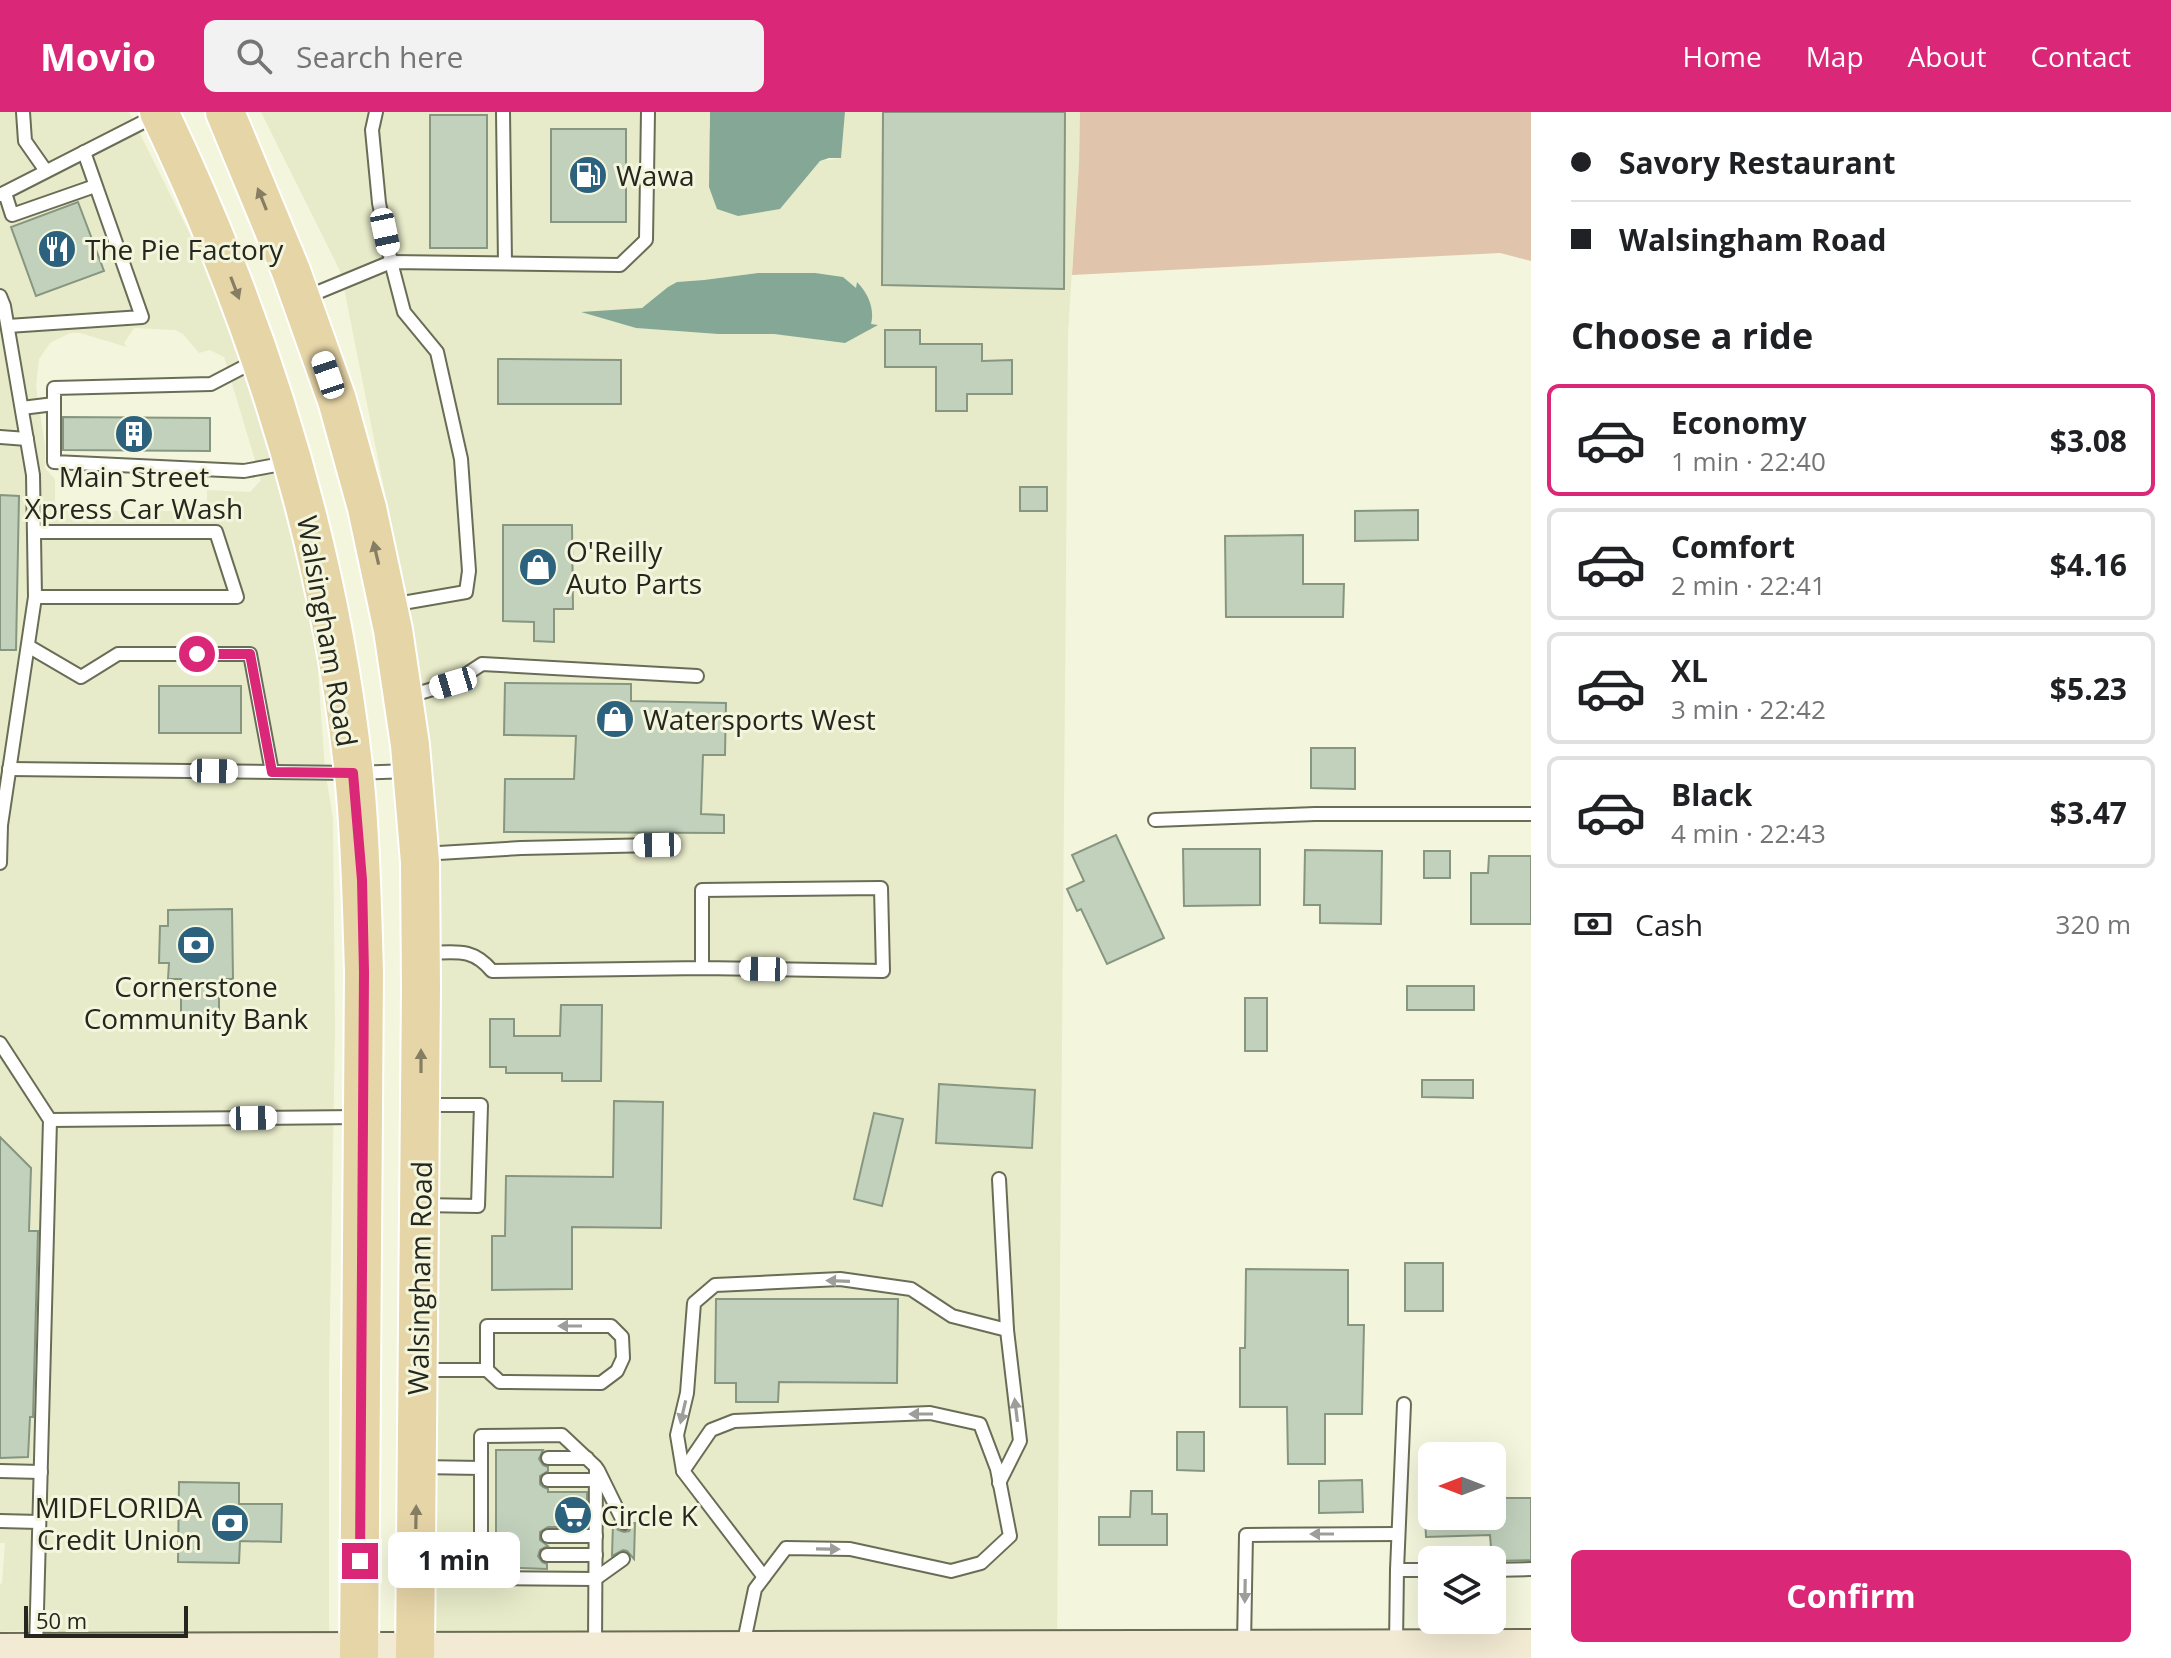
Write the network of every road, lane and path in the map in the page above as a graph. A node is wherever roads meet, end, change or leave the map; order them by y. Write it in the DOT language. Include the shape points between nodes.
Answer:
graph roads {
  1 [pos="23,112"];
  2 [pos="161,112"];
  3 [pos="225,112"];
  4 [pos="376,112"];
  5 [pos="503,112"];
  6 [pos="648,112"];
  7 [pos="84,152"];
  8 [pos="46,171"];
  9 [pos="95,186"];
  10 [pos="2,194"];
  11 [pos="391,262"];
  12 [pos="505,263"];
  13 [pos="0,296"];
  14 [pos="302,300"];
  15 [pos="8,326"];
  16 [pos="260,358"];
  17 [pos="54,404"];
  18 [pos="22,408"];
  19 [pos="0,437"];
  20 [pos="27,439"];
  21 [pos="294,462"];
  22 [pos="34,532"];
  23 [pos="35,597"];
  24 [pos="388,606"];
  25 [pos="28,646"];
  26 [pos="697,676"];
  27 [pos="403,698"];
  28 [pos="9,769"];
  29 [pos="412,771"];
  30 [pos="272,772"];
  31 [pos="353,773"];
  32 [pos="1531,814"];
  33 [pos="1155,820"];
  34 [pos="657,845"];
  35 [pos="419,854"];
  36 [pos="0,863"];
  37 [pos="421,953"];
  38 [pos="702,968"];
  39 [pos="0,1043"];
  40 [pos="421,1105"];
  41 [pos="363,1116"];
  42 [pos="50,1120"];
  43 [pos="999,1179"];
  44 [pos="419,1205"];
  45 [pos="1007,1330"];
  46 [pos="418,1370"];
  47 [pos="487,1370"];
  48 [pos="1404,1404"];
  49 [pos="497,1458"];
  50 [pos="548,1458"];
  51 [pos="417,1467"];
  52 [pos="481,1468"];
  53 [pos="593,1468"];
  54 [pos="0,1471"];
  55 [pos="683,1471"];
  56 [pos="41,1472"];
  57 [pos="497,1479"];
  58 [pos="548,1480"];
  59 [pos="999,1483"];
  60 [pos="0,1521"];
  61 [pos="39,1522"];
  62 [pos="624,1523"];
  63 [pos="1398,1534"];
  64 [pos="481,1536"];
  65 [pos="496,1536"];
  66 [pos="548,1536"];
  67 [pos="596,1536"];
  68 [pos="481,1555"];
  69 [pos="496,1555"];
  70 [pos="547,1555"];
  71 [pos="596,1555"];
  72 [pos="623,1559"];
  73 [pos="1531,1569"];
  74 [pos="1397,1570"];
  75 [pos="1418,1570"];
  76 [pos="1506,1570"];
  77 [pos="764,1577"];
  78 [pos="595,1579"];
  79 [pos="1244,1647"];
  80 [pos="1396,1647"];
  81 [pos="1531,1647"];
  82 [pos="742,1650"];
  83 [pos="0,1651"];
  84 [pos="573,1653"];
  85 [pos="54,1654"];
  86 [pos="359,1654"];
  87 [pos="846,1654"];
  88 [pos="197,1655"];
  89 [pos="415,1655"];
  1 -- 8 [label="lane" via="25,141"];
  2 -- 7 [label="lane"];
  2 -- 16 [label="main road, Walsingham Road, one-way"];
  14 -- 3 [label="main road, Walsingham Road, one-way"];
  4 -- 11 [label="lane" via="372,130 379,203"];
  5 -- 12 [label="lane"];
  6 -- 12 [label="lane" via="646,240 620,265"];
  7 -- 8 [label="lane"];
  7 -- 9 [label="lane"];
  8 -- 10 [label="lane"];
  9 -- 10 [label="lane" via="12,215"];
  9 -- 15 [label="lane" via="142,317"];
  11 -- 12 [label="lane"];
  11 -- 14 [label="lane"];
  11 -- 24 [label="lane" via="404,312 437,352 461,459 469,571 466,592"];
  13 -- 15 [label="lane"];
  24 -- 14 [label="main road, Walsingham Road, one-way" via="337,400"];
  15 -- 18 [label="lane"];
  16 -- 17 [label="lane" via="211,384 54,388"];
  16 -- 21 [label="main road, Walsingham Road"];
  17 -- 18 [label="lane"];
  17 -- 21 [label="lane" via="54,462 244,471"];
  18 -- 20 [label="lane"];
  19 -- 20 [label="lane"];
  20 -- 22 [label="lane"];
  21 -- 31 [label="main road, Walsingham Road" via="323,578"];
  22 -- 23 [label="lane"];
  22 -- 23 [label="lane" via="216,532 237,597"];
  23 -- 25 [label="lane"];
  24 -- 27 [label="main road, Walsingham Road"];
  25 -- 28 [label="lane"];
  25 -- 30 [label="lane" via="81,677 118,654 250,654"];
  26 -- 27 [label="lane" via="482,664 453,683"];
  27 -- 29 [label="main road, Walsingham Road"];
  28 -- 30 [label="lane"];
  28 -- 36 [label="lane"];
  29 -- 31 [label="lane"];
  29 -- 35 [label="main road, Walsingham Road"];
  30 -- 31 [label="lane"];
  31 -- 41 [label="main road, Walsingham Road" via="362,880"];
  32 -- 33 [label="lane"];
  34 -- 35 [label="lane"];
  35 -- 37 [label="main road, Walsingham Road"];
  37 -- 38 [label="lane" via="470,953 492,971"];
  40 -- 37 [label="main road, Walsingham Road, one-way"];
  38 -- 38 [label="lane" via="883,971 881,888 702,890"];
  39 -- 42 [label="lane"];
  40 -- 44 [label="main road, Walsingham Road"];
  40 -- 44 [label="lane" via="481,1105 478,1206"];
  41 -- 42 [label="lane"];
  41 -- 86 [label="main road, Walsingham Road"];
  42 -- 56 [label="lane"];
  43 -- 45 [label="lane"];
  44 -- 46 [label="main road, Walsingham Road"];
  45 -- 55 [label="lane, one-way" via="952,1316 911,1289 840,1279 715,1285 694,1303 687,1393 677,1435"];
  59 -- 45 [label="lane, one-way" via="1020,1441"];
  46 -- 47 [label="lane"];
  46 -- 51 [label="main road, Walsingham Road"];
  47 -- 47 [label="lane, one-way" via="500,1382 601,1383 617,1371 623,1358 622,1337 611,1326 487,1326"];
  48 -- 63 [label="lane"];
  49 -- 52 [label="lane"];
  50 -- 53 [label="lane"];
  51 -- 52 [label="lane"];
  89 -- 51 [label="main road, Walsingham Road, one-way"];
  52 -- 53 [label="lane" via="481,1436 549,1435 562,1435"];
  52 -- 57 [label="lane"];
  52 -- 64 [label="lane"];
  53 -- 58 [label="lane"];
  53 -- 62 [label="lane"];
  53 -- 67 [label="lane"];
  54 -- 56 [label="lane"];
  59 -- 55 [label="lane, one-way" via="980,1424 930,1413 734,1421 711,1430"];
  55 -- 77 [label="lane"];
  56 -- 61 [label="lane"];
  77 -- 59 [label="lane, one-way" via="786,1548 850,1549 951,1571 981,1563 1010,1536"];
  60 -- 61 [label="lane"];
  61 -- 85 [label="lane"];
  63 -- 74 [label="lane"];
  63 -- 79 [label="lane, one-way" via="1246,1535"];
  64 -- 65 [label="lane"];
  64 -- 68 [label="lane"];
  66 -- 67 [label="lane"];
  67 -- 71 [label="lane"];
  68 -- 69 [label="lane"];
  68 -- 78 [label="lane" via="493,1578"];
  70 -- 71 [label="lane"];
  71 -- 78 [label="lane"];
  72 -- 78 [label="lane"];
  73 -- 76 [label="lane"];
  74 -- 75 [label="lane"];
  74 -- 80 [label="lane"];
  77 -- 82 [label="lane" via="755,1589"];
  78 -- 84 [label="lane"];
  79 -- 80 [label="street"];
  79 -- 87 [label="street"];
  80 -- 81 [label="street"];
  82 -- 84 [label="street"];
  82 -- 87 [label="street"];
  83 -- 85 [label="street"];
  84 -- 89 [label="street"];
  85 -- 88 [label="street"];
  86 -- 88 [label="street"];
  86 -- 89 [label="street"];
}
